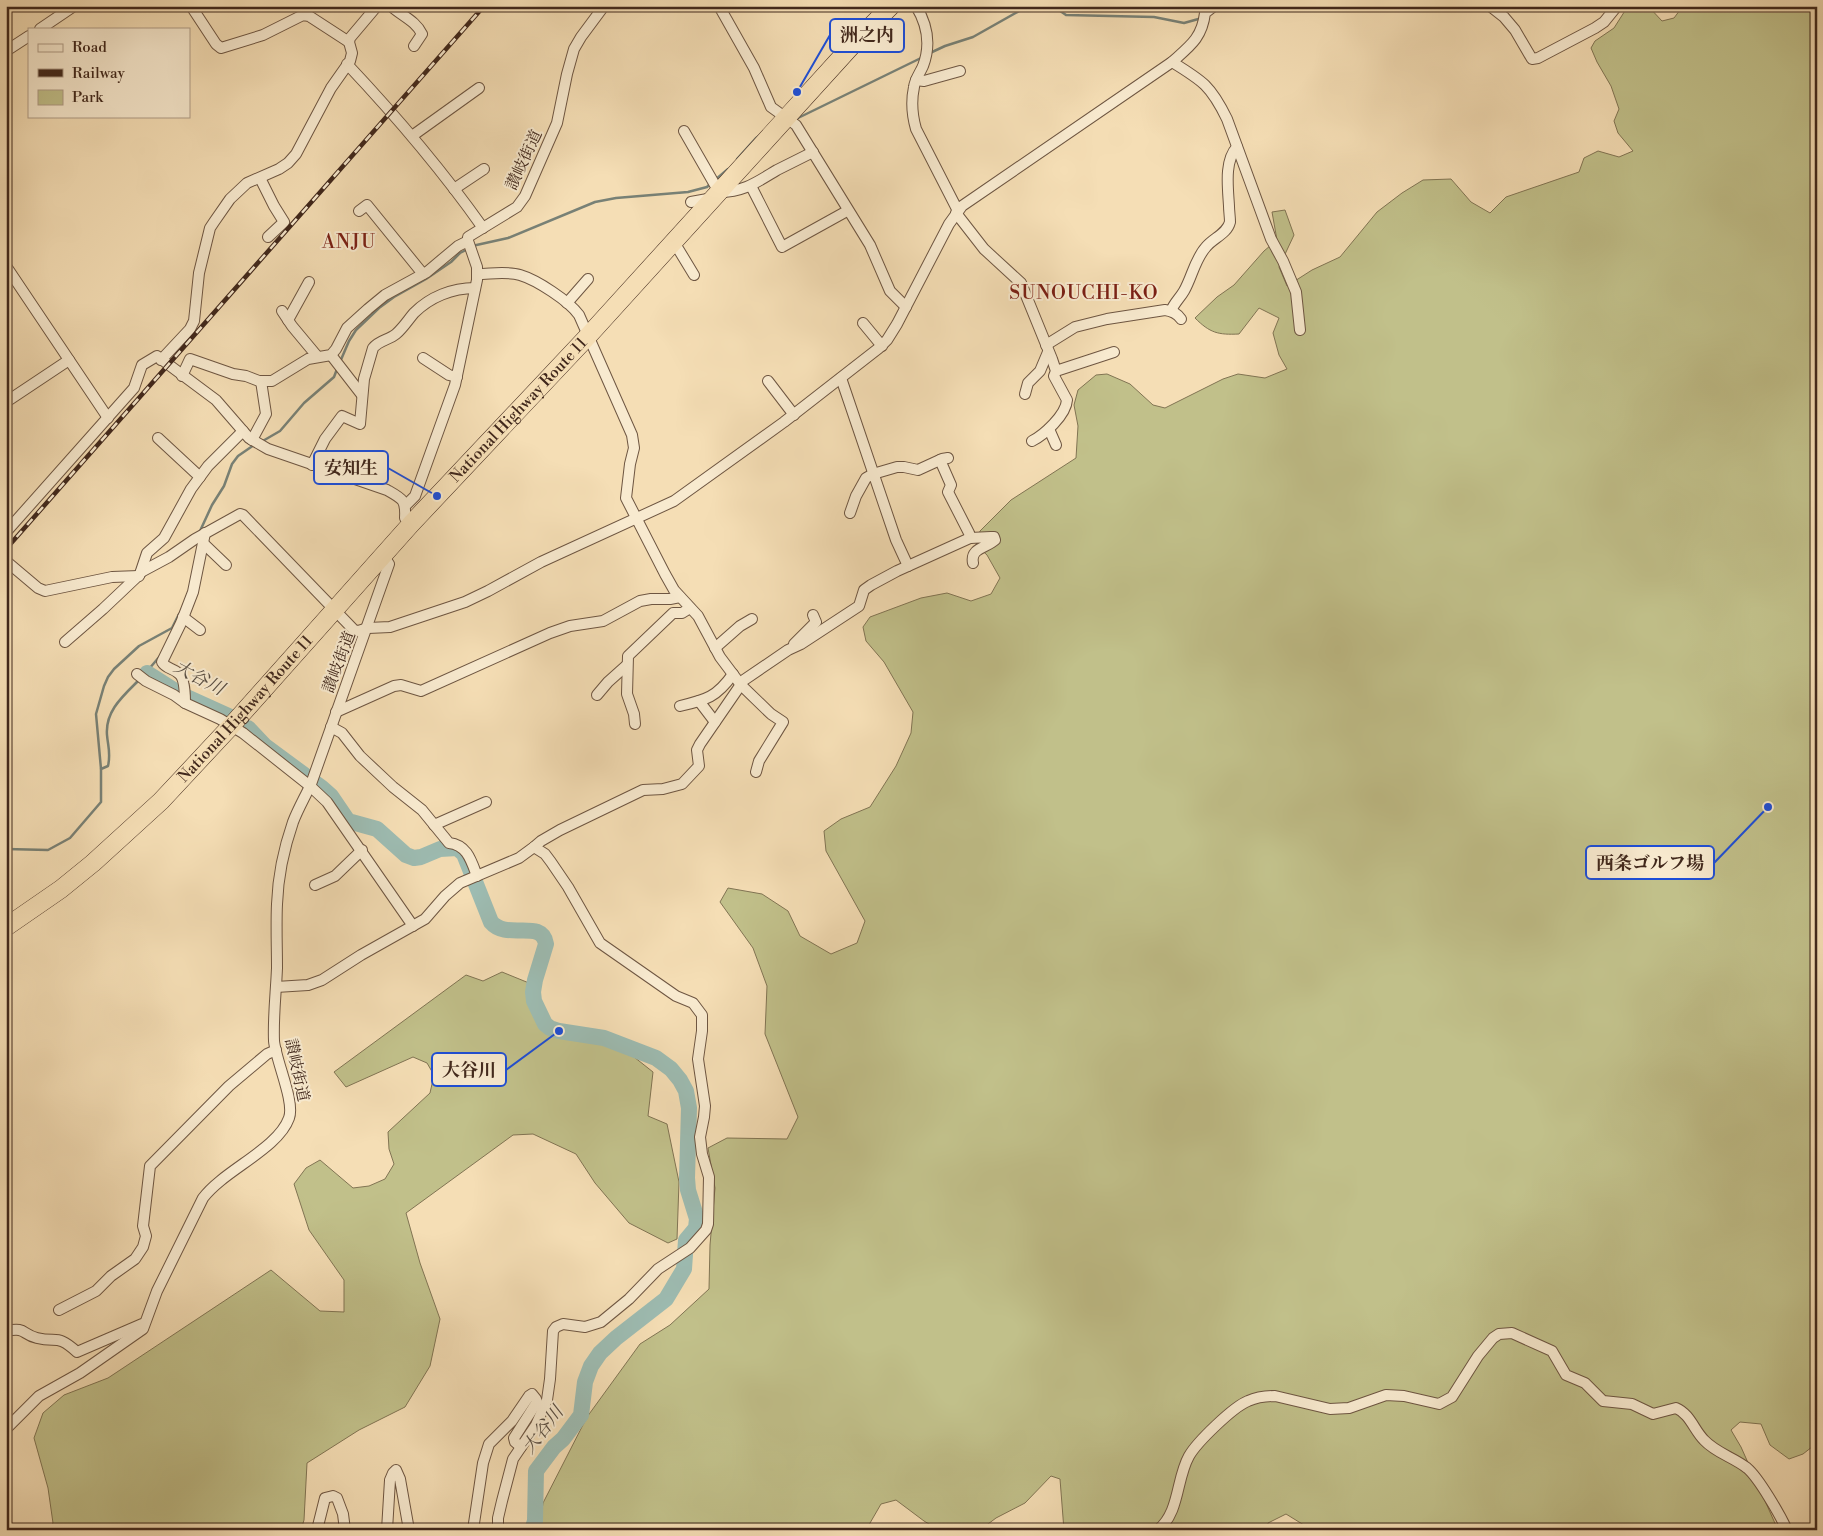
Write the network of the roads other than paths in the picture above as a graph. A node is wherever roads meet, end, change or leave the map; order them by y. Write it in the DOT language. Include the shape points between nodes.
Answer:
graph roads {
  1 [pos="74,6"];
  2 [pos="191,6"];
  3 [pos="377,6"];
  4 [pos="391,6"];
  5 [pos="604,6"];
  6 [pos="719,6"];
  7 [pos="891,6"];
  8 [pos="916,6"];
  9 [pos="1214,6"];
  10 [pos="1490,6"];
  11 [pos="1617,6"];
  12 [pos="307,11"];
  13 [pos="41,28"];
  14 [pos="28,37"];
  15 [pos="349,42"];
  16 [pos="414,46"];
  17 [pos="6,51"];
  18 [pos="1172,62"];
  19 [pos="347,64"];
  20 [pos="960,71"];
  21 [pos="916,80"];
  22 [pos="479,88"];
  23 [pos="786,119"];
  24 [pos="684,131"];
  25 [pos="412,136"];
  26 [pos="1237,147"];
  27 [pos="813,152"];
  28 [pos="484,168"];
  29 [pos="260,178"];
  30 [pos="751,186"];
  31 [pos="454,189"];
  32 [pos="717,195"];
  33 [pos="691,202"];
  34 [pos="359,211"];
  35 [pos="847,211"];
  36 [pos="957,212"];
  37 [pos="482,228"];
  38 [pos="268,237"];
  39 [pos="468,241"];
  40 [pos="674,242"];
  41 [pos="6,266"];
  42 [pos="423,274"];
  43 [pos="477,274"];
  44 [pos="694,275"];
  45 [pos="588,279"];
  46 [pos="309,282"];
  47 [pos="475,288"];
  48 [pos="567,303"];
  49 [pos="906,308"];
  50 [pos="282,311"];
  51 [pos="1171,311"];
  52 [pos="1181,319"];
  53 [pos="288,320"];
  54 [pos="863,323"];
  55 [pos="1300,330"];
  56 [pos="589,335"];
  57 [pos="882,346"];
  58 [pos="1047,348"];
  59 [pos="1114,352"];
  60 [pos="331,355"];
  61 [pos="317,356"];
  62 [pos="422,358"];
  63 [pos="69,360"];
  64 [pos="162,360"];
  65 [pos="1056,371"];
  66 [pos="182,376"];
  67 [pos="457,377"];
  68 [pos="841,378"];
  69 [pos="261,381"];
  70 [pos="768,381"];
  71 [pos="1025,394"];
  72 [pos="362,395"];
  73 [pos="6,402"];
  74 [pos="794,415"];
  75 [pos="108,418"];
  76 [pos="1049,429"];
  77 [pos="243,431"];
  78 [pos="158,438"];
  79 [pos="252,440"];
  80 [pos="1032,441"];
  81 [pos="1056,445"];
  82 [pos="312,465"];
  83 [pos="873,474"];
  84 [pos="200,477"];
  85 [pos="406,505"];
  86 [pos="850,514"];
  87 [pos="637,518"];
  88 [pos="411,524"];
  89 [pos="6,532"];
  90 [pos="204,538"];
  91 [pos="970,538"];
  92 [pos="383,555"];
  93 [pos="6,561"];
  94 [pos="973,563"];
  95 [pos="226,565"];
  96 [pos="908,566"];
  97 [pos="140,574"];
  98 [pos="680,597"];
  99 [pos="690,608"];
  100 [pos="333,610"];
  101 [pos="813,615"];
  102 [pos="183,617"];
  103 [pos="752,619"];
  104 [pos="368,628"];
  105 [pos="200,630"];
  106 [pos="64,642"];
  107 [pos="715,648"];
  108 [pos="794,648"];
  109 [pos="627,665"];
  110 [pos="137,674"];
  111 [pos="733,674"];
  112 [pos="741,685"];
  113 [pos="597,695"];
  114 [pos="699,701"];
  115 [pos="185,704"];
  116 [pos="680,706"];
  117 [pos="336,712"];
  118 [pos="715,722"];
  119 [pos="635,724"];
  120 [pos="231,726"];
  121 [pos="331,727"];
  122 [pos="756,772"];
  123 [pos="311,782"];
  124 [pos="486,802"];
  125 [pos="434,825"];
  126 [pos="534,847"];
  127 [pos="362,850"];
  128 [pos="477,876"];
  129 [pos="315,885"];
  130 [pos="413,926"];
  131 [pos="6,927"];
  132 [pos="276,987"];
  133 [pos="276,1050"];
  134 [pos="59,1310"];
  135 [pos="145,1323"];
  136 [pos="6,1331"];
  137 [pos="6,1430"];
  138 [pos="521,1447"];
  139 [pos="317,1530"];
  140 [pos="345,1530"];
  141 [pos="387,1530"];
  142 [pos="408,1530"];
  143 [pos="473,1530"];
  144 [pos="498,1530"];
  145 [pos="1158,1530"];
  146 [pos="1787,1530"];
  1 -- 13 [label="street"];
  2 -- 12 [label="street" via="221,48 263,35"];
  3 -- 15 [label="street"];
  4 -- 16 [label="street" via="420,30 422,34"];
  5 -- 37 [label="street, 讃岐街道" via="574,49 558,123 526,196 517,207"];
  6 -- 23 [label="street" via="754,68 771,107"];
  7 -- 23 [label="highway, National Highway Route 11"];
  8 -- 21 [label="street" via="928,41"];
  9 -- 18 [label="street" via="1205,13 1200,34"];
  10 -- 11 [label="street" via="1515,30 1532,59 1595,28"];
  12 -- 15 [label="street"];
  14 -- 17 [label="street"];
  15 -- 19 [label="street" via="352,53"];
  18 -- 26 [label="street" via="1203,81 1211,91"];
  18 -- 36 [label="street"];
  19 -- 25 [label="street"];
  19 -- 29 [label="street" via="296,154 288,163"];
  20 -- 21 [label="street" via="924,81"];
  21 -- 36 [label="street" via="912,102 916,129"];
  22 -- 25 [label="street"];
  23 -- 27 [label="street" via="796,126"];
  23 -- 32 [label="highway, National Highway Route 11"];
  24 -- 32 [label="street"];
  25 -- 31 [label="street"];
  26 -- 51 [label="street" via="1230,161 1230,222 1202,253 1184,292"];
  26 -- 55 [label="street" via="1296,292"];
  27 -- 30 [label="street"];
  27 -- 35 [label="street"];
  28 -- 31 [label="street"];
  29 -- 38 [label="street" via="284,222"];
  29 -- 64 [label="street" via="246,183 235,193 210,228 199,273 194,321"];
  30 -- 32 [label="street"];
  30 -- 35 [label="street" via="782,247"];
  31 -- 37 [label="street"];
  32 -- 33 [label="street"];
  32 -- 40 [label="highway, National Highway Route 11"];
  34 -- 42 [label="street" via="367,205"];
  35 -- 49 [label="street" via="870,246 890,291"];
  36 -- 49 [label="street"];
  36 -- 58 [label="street" via="984,250 1021,283"];
  37 -- 39 [label="street, 讃岐街道" via="468,237"];
  39 -- 42 [label="street, 讃岐街道"];
  39 -- 43 [label="street"];
  40 -- 44 [label="street"];
  40 -- 56 [label="highway, National Highway Route 11"];
  41 -- 63 [label="street"];
  42 -- 60 [label="street, 讃岐街道" via="385,295 368,309 347,328"];
  43 -- 47 [label="street"];
  43 -- 48 [label="street" via="521,276"];
  45 -- 48 [label="street"];
  46 -- 53 [label="street"];
  47 -- 67 [label="street"];
  47 -- 72 [label="street" via="431,299 393,336 375,344"];
  48 -- 56 [label="street" via="580,314"];
  49 -- 57 [label="street"];
  50 -- 53 [label="street"];
  51 -- 52 [label="street"];
  51 -- 58 [label="street" via="1134,314 1075,327"];
  53 -- 61 [label="street"];
  54 -- 57 [label="street"];
  56 -- 87 [label="street" via="632,435 634,448 626,498"];
  56 -- 88 [label="highway, National Highway Route 11"];
  57 -- 68 [label="street"];
  58 -- 65 [label="street"];
  58 -- 71 [label="street" via="1040,371 1028,383"];
  59 -- 65 [label="street"];
  60 -- 61 [label="street"];
  60 -- 72 [label="street"];
  61 -- 69 [label="street" via="272,381"];
  62 -- 67 [label="street"];
  63 -- 73 [label="street"];
  63 -- 75 [label="street"];
  64 -- 66 [label="street"];
  64 -- 75 [label="street" via="157,356 142,365 134,388"];
  65 -- 76 [label="street" via="1054,376 1063,391 1066,405"];
  66 -- 69 [label="street" via="190,360"];
  66 -- 77 [label="street" via="216,400"];
  67 -- 85 [label="street" via="415,496"];
  68 -- 74 [label="street"];
  68 -- 83 [label="street"];
  69 -- 79 [label="street" via="266,414"];
  70 -- 74 [label="street"];
  72 -- 82 [label="street" via="360,424 342,416"];
  74 -- 87 [label="street" via="687,493"];
  75 -- 89 [label="street"];
  76 -- 80 [label="street"];
  76 -- 81 [label="street"];
  77 -- 79 [label="street"];
  77 -- 84 [label="street"];
  78 -- 84 [label="street"];
  79 -- 82 [label="street"];
  82 -- 85 [label="street" via="387,490"];
  83 -- 86 [label="street" via="866,478"];
  83 -- 91 [label="street" via="897,467 918,470 944,459 951,485 948,492"];
  83 -- 96 [label="street"];
  84 -- 97 [label="street" via="164,538 146,553"];
  85 -- 88 [label="street" via="405,518"];
  87 -- 98 [label="street"];
  87 -- 104 [label="street" via="541,562 465,602 390,627"];
  88 -- 92 [label="highway, National Highway Route 11"];
  90 -- 95 [label="street"];
  90 -- 97 [label="street"];
  90 -- 100 [label="street" via="235,516 243,516"];
  90 -- 102 [label="street" via="197,578"];
  91 -- 94 [label="street" via="994,537 995,540 976,550"];
  91 -- 96 [label="street"];
  92 -- 100 [label="highway, National Highway Route 11"];
  92 -- 104 [label="street, 讃岐街道" via="389,564"];
  93 -- 97 [label="street" via="44,591"];
  96 -- 108 [label="street" via="864,590 859,606"];
  97 -- 106 [label="street"];
  98 -- 99 [label="street"];
  98 -- 117 [label="street" via="640,601 604,621 550,633 421,692 394,686"];
  99 -- 107 [label="street" via="698,616"];
  99 -- 109 [label="street" via="682,613 673,613 628,656"];
  100 -- 104 [label="street" via="354,630"];
  100 -- 120 [label="highway, National Highway Route 11"];
  101 -- 108 [label="street" via="816,622 794,642"];
  102 -- 105 [label="street"];
  102 -- 115 [label="street" via="162,662 182,676"];
  103 -- 107 [label="street"];
  104 -- 117 [label="street, 讃岐街道"];
  107 -- 111 [label="street"];
  108 -- 112 [label="street"];
  109 -- 113 [label="street"];
  109 -- 119 [label="street" via="627,694"];
  110 -- 115 [label="street"];
  111 -- 112 [label="street"];
  111 -- 114 [label="street" via="712,696"];
  112 -- 118 [label="street"];
  112 -- 122 [label="street" via="783,722 759,761"];
  114 -- 116 [label="street"];
  114 -- 118 [label="street"];
  115 -- 120 [label="street"];
  117 -- 121 [label="street, 讃岐街道"];
  118 -- 126 [label="street" via="700,744 699,766 682,784 643,790 560,830"];
  120 -- 123 [label="street"];
  120 -- 131 [label="highway, National Highway Route 11" via="118,842 61,889"];
  121 -- 123 [label="street, 讃岐街道"];
  121 -- 125 [label="street" via="342,733 360,756 422,810"];
  123 -- 127 [label="street"];
  123 -- 132 [label="street, 讃岐街道" via="294,819 279,879"];
  124 -- 125 [label="street"];
  125 -- 128 [label="street" via="448,842 467,851"];
  126 -- 128 [label="street" via="519,858"];
  126 -- 138 [label="street" via="551,862 600,943 671,992 693,1003 702,1015 698,1059 705,1106 700,1137 709,1178 709,1218 706,1230 690,1248 658,1269 612,1315 592,1326 562,1324 556,1327 552,1332 547,1400"];
  127 -- 129 [label="street" via="335,876"];
  127 -- 130 [label="street"];
  128 -- 130 [label="street" via="460,883 425,919"];
  130 -- 132 [label="street" via="322,980 308,985"];
  132 -- 133 [label="street, 讃岐街道"];
  133 -- 134 [label="street" via="229,1086 150,1166 143,1226 146,1236 135,1259 96,1291"];
  133 -- 135 [label="street, 讃岐街道" via="289,1103 289,1118 277,1137 212,1186 203,1198 156,1291"];
  135 -- 136 [label="street" via="78,1352 59,1339 39,1339 18,1329"];
  135 -- 137 [label="street, 讃岐街道" via="143,1329 80,1373 39,1396"];
  138 -- 143 [label="street" via="514,1438 537,1402 532,1394 489,1444 483,1462"];
  138 -- 144 [label="street" via="514,1459 502,1501"];
  139 -- 140 [label="street" via="324,1498 333,1496 342,1508"];
  141 -- 142 [label="street" via="390,1480 396,1470"];
  145 -- 146 [label="street" via="1172,1511 1189,1456 1210,1432 1246,1402 1275,1396 1340,1409 1396,1395 1439,1404 1452,1397 1493,1338 1512,1333 1552,1350 1566,1375 1584,1382 1604,1401 1632,1404 1653,1414 1676,1408 1684,1413 1704,1440 1748,1469"];
}
